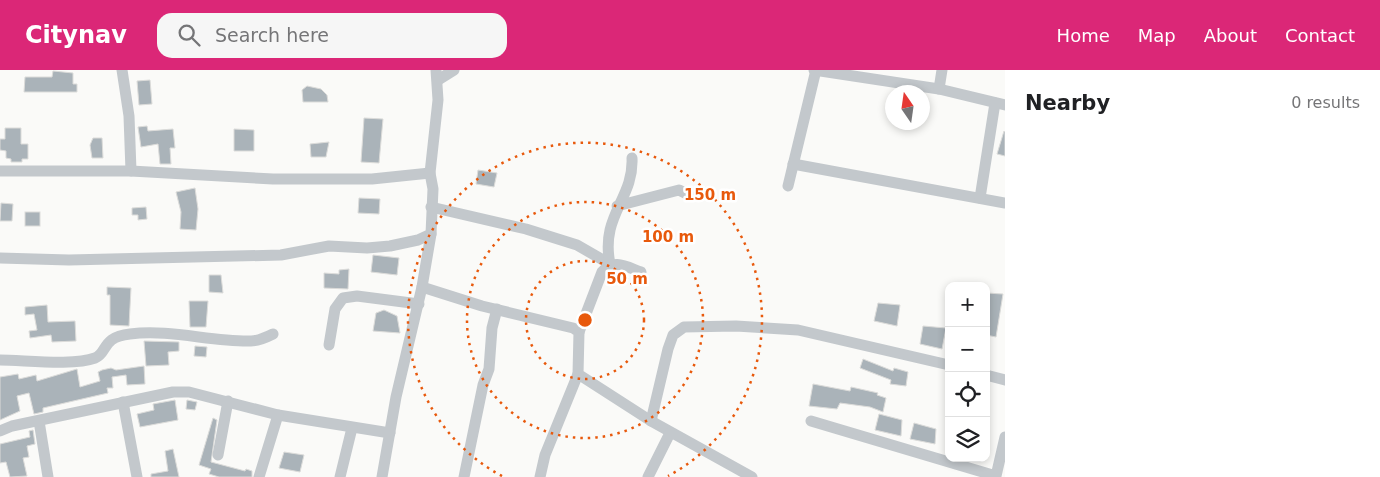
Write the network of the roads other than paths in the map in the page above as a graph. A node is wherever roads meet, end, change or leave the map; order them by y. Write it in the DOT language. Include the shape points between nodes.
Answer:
graph roads {
  1 [pos="122,70"];
  2 [pos="454,70"];
  3 [pos="815,70"];
  4 [pos="942,70"];
  5 [pos="869,73"];
  6 [pos="437,75"];
  7 [pos="939,89"];
  8 [pos="1000,104"];
  9 [pos="632,158"];
  10 [pos="793,164"];
  11 [pos="131,171"];
  12 [pos="0,172"];
  13 [pos="430,173"];
  14 [pos="788,186"];
  15 [pos="689,195"];
  16 [pos="980,198"];
  17 [pos="1005,204"];
  18 [pos="617,206"];
  19 [pos="431,207"];
  20 [pos="431,234"];
  21 [pos="0,258"];
  22 [pos="610,264"];
  23 [pos="641,272"];
  24 [pos="422,287"];
  25 [pos="419,304"];
  26 [pos="497,309"];
  27 [pos="578,332"];
  28 [pos="273,334"];
  29 [pos="329,345"];
  30 [pos="0,360"];
  31 [pos="945,363"];
  32 [pos="578,374"];
  33 [pos="990,376"];
  34 [pos="1005,380"];
  35 [pos="228,401"];
  36 [pos="123,402"];
  37 [pos="278,415"];
  38 [pos="40,421"];
  39 [pos="651,421"];
  40 [pos="811,421"];
  41 [pos="352,428"];
  42 [pos="0,431"];
  43 [pos="390,433"];
  44 [pos="670,433"];
  45 [pos="1005,437"];
  46 [pos="218,455"];
  47 [pos="48,477"];
  48 [pos="137,477"];
  49 [pos="259,477"];
  50 [pos="340,477"];
  51 [pos="382,477"];
  52 [pos="464,477"];
  53 [pos="540,477"];
  54 [pos="648,477"];
  55 [pos="752,477"];
  56 [pos="996,477"];
  1 -- 11 [label="street"];
  2 -- 6 [label="street"];
  3 -- 5 [label="street"];
  3 -- 10 [label="street"];
  4 -- 7 [label="street"];
  5 -- 7 [label="street"];
  6 -- 13 [label="street"];
  7 -- 8 [label="street"];
  8 -- 16 [label="street"];
  9 -- 18 [label="street" via="630,183"];
  10 -- 14 [label="street"];
  10 -- 16 [label="street"];
  11 -- 12 [label="street"];
  11 -- 13 [label="street" via="273,179 372,179"];
  13 -- 19 [label="street" via="433,189"];
  15 -- 18 [label="street" via="679,190"];
  16 -- 17 [label="street"];
  18 -- 22 [label="street" via="607,237"];
  19 -- 20 [label="street"];
  19 -- 22 [label="street" via="526,229 578,246"];
  20 -- 21 [label="street" via="390,246 329,246 281,255 69,260"];
  20 -- 24 [label="street"];
  22 -- 23 [label="street"];
  22 -- 27 [label="street" via="602,272"];
  24 -- 25 [label="street"];
  24 -- 26 [label="street"];
  25 -- 29 [label="street" via="357,296 343,298 335,309"];
  25 -- 43 [label="street"];
  26 -- 27 [label="street"];
  26 -- 52 [label="street" via="489,369"];
  27 -- 32 [label="street"];
  28 -- 30 [label="street" via="253,341 159,332 131,334 112,339 95,358"];
  31 -- 39 [label="street" via="798,330 684,327 670,342"];
  32 -- 39 [label="street"];
  32 -- 53 [label="street" via="545,455"];
  33 -- 34 [label="street"];
  35 -- 36 [label="street" via="189,392 173,392"];
  35 -- 37 [label="street"];
  35 -- 46 [label="street"];
  36 -- 38 [label="street"];
  36 -- 48 [label="street"];
  37 -- 41 [label="street"];
  37 -- 49 [label="street"];
  38 -- 42 [label="street"];
  38 -- 47 [label="street"];
  39 -- 44 [label="street"];
  40 -- 56 [label="street"];
  41 -- 43 [label="street"];
  41 -- 50 [label="street"];
  43 -- 51 [label="street"];
  44 -- 54 [label="street"];
  44 -- 55 [label="street"];
  45 -- 56 [label="street"];
}
